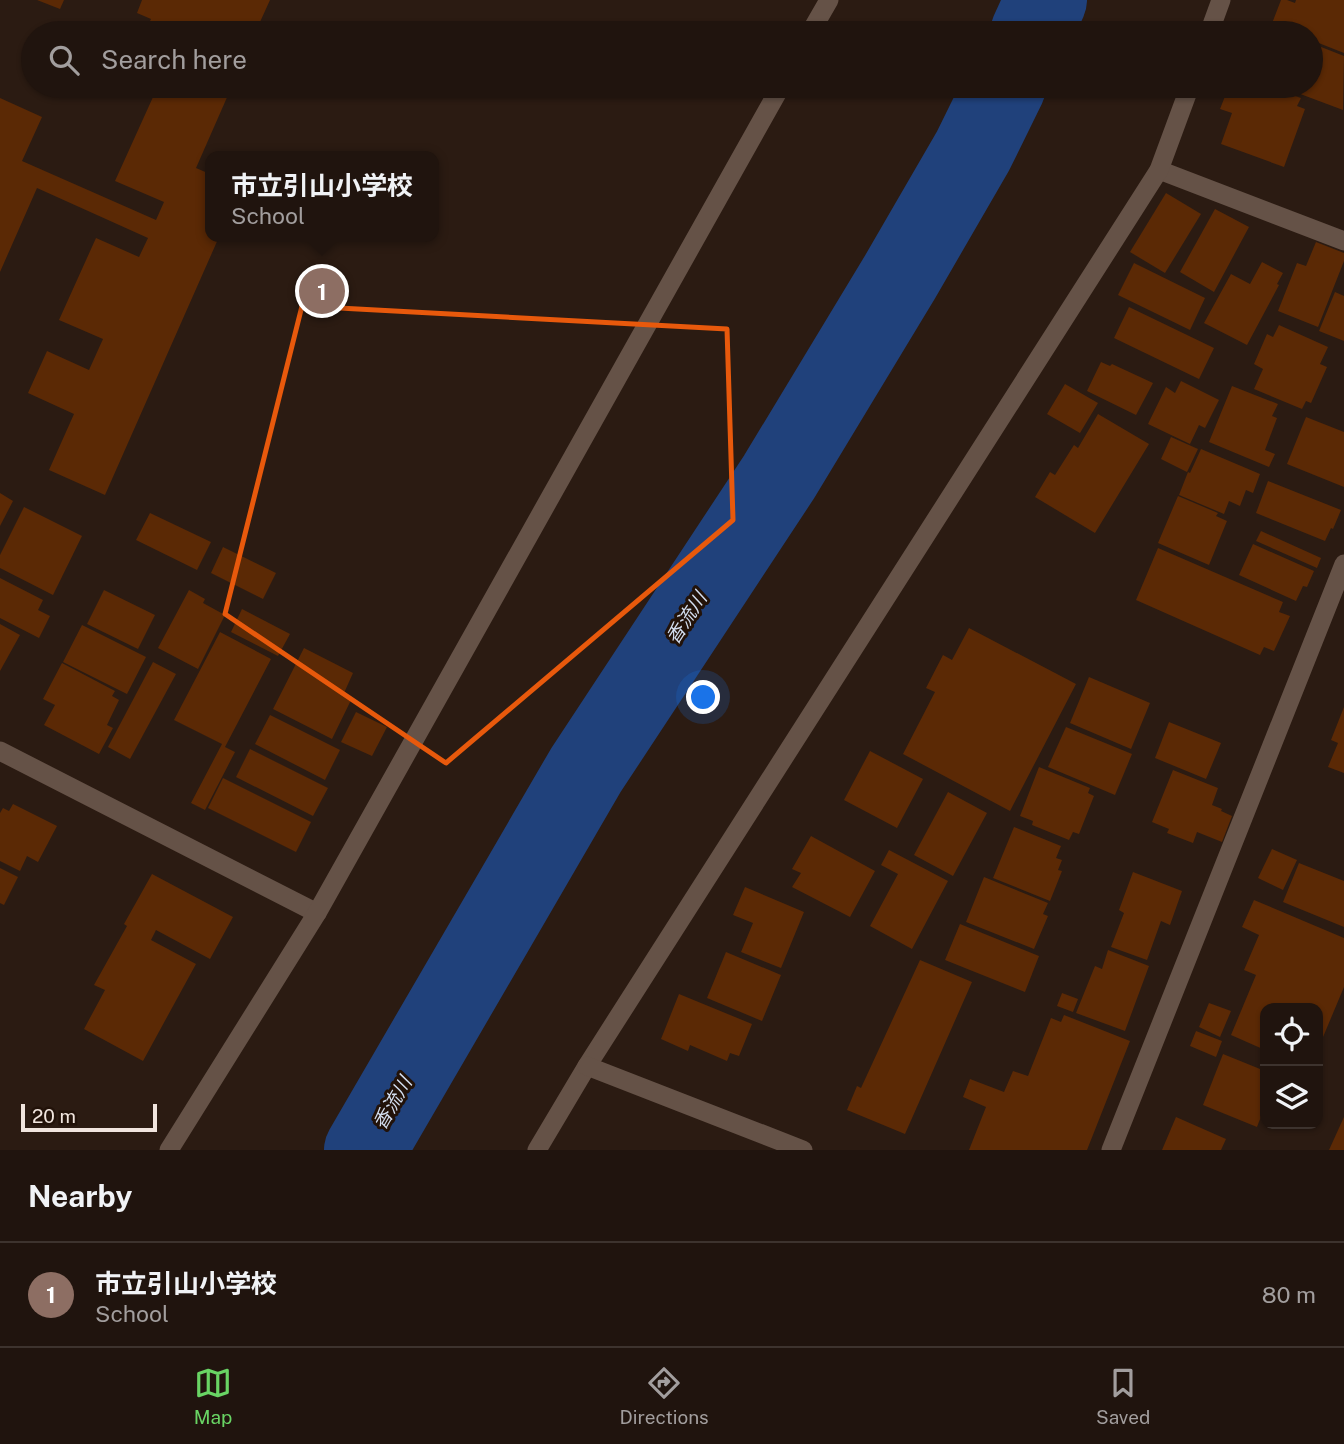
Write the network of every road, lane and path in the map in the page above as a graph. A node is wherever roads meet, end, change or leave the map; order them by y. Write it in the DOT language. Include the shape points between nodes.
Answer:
graph roads {
  1 [pos="829,0"];
  2 [pos="1221,0"];
  3 [pos="817,21"];
  4 [pos="1213,21"];
  5 [pos="774,98"];
  6 [pos="1186,98"];
  7 [pos="1159,170"];
  8 [pos="1344,241"];
  9 [pos="1344,564"];
  10 [pos="0,751"];
  11 [pos="317,913"];
  12 [pos="587,1066"];
  13 [pos="169,1150"];
  14 [pos="537,1150"];
  15 [pos="803,1150"];
  16 [pos="1111,1150"];
  1 -- 3 [label="street"];
  2 -- 4 [label="street"];
  5 -- 11 [label="street"];
  6 -- 7 [label="street"];
  7 -- 8 [label="street"];
  7 -- 12 [label="street"];
  9 -- 16 [label="street"];
  10 -- 11 [label="street"];
  11 -- 13 [label="street"];
  12 -- 14 [label="street"];
  12 -- 15 [label="street"];
}
